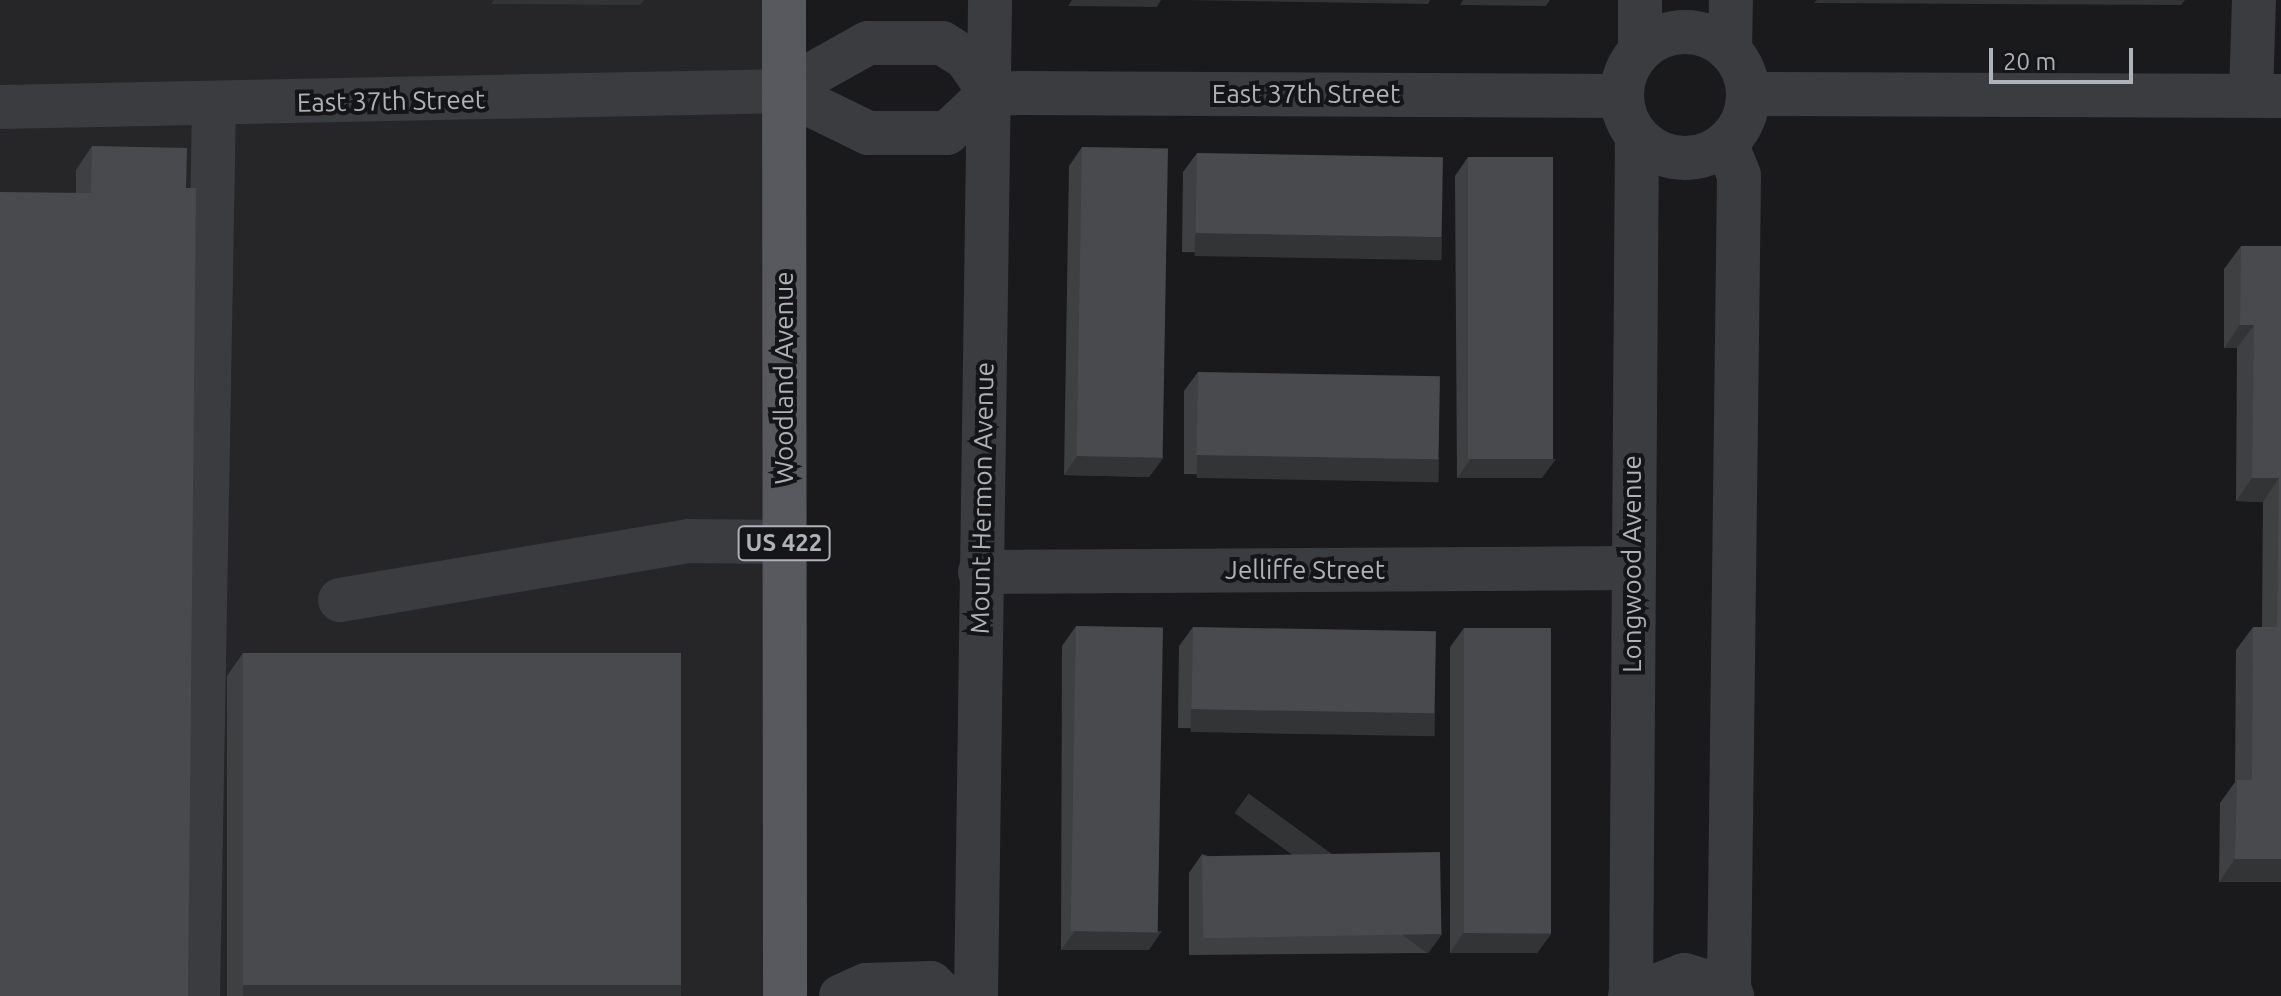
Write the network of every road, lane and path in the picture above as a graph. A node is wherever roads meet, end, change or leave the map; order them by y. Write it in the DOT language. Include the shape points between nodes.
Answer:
graph roads {
  1 [pos="784,0"];
  2 [pos="990,0"];
  3 [pos="1640,0"];
  4 [pos="1731,0"];
  5 [pos="2254,0"];
  6 [pos="1640,49"];
  7 [pos="1730,50"];
  8 [pos="782,91"];
  9 [pos="990,93"];
  10 [pos="1749,94"];
  11 [pos="2266,95"];
  12 [pos="1621,96"];
  13 [pos="214,103"];
  14 [pos="0,107"];
  15 [pos="1637,137"];
  16 [pos="1726,143"];
  17 [pos="784,542"];
  18 [pos="1631,568"];
  19 [pos="980,572"];
  20 [pos="340,600"];
  21 [pos="1730,992"];
  22 [pos="1630,994"];
  23 [pos="198,996"];
  24 [pos="785,996"];
  25 [pos="841,996"];
  26 [pos="944,996"];
  27 [pos="976,996"];
  1 -- 8 [label="main road, Woodland Avenue / US 422"];
  2 -- 9 [label="street, Mount Hermon Avenue"];
  3 -- 6 [label="street"];
  4 -- 7 [label="street"];
  5 -- 11 [label="street"];
  6 -- 7 [label="street" via="1675,31 1714,38"];
  6 -- 12 [label="street"];
  7 -- 10 [label="street"];
  8 -- 9 [label="street, East 37th Street" via="868,133 947,133"];
  8 -- 9 [label="street, East 37th Street" via="868,43 942,43 966,58"];
  8 -- 13 [label="street, East 37th Street"];
  8 -- 17 [label="main road, Woodland Avenue / US 422"];
  9 -- 12 [label="street, East 37th Street"];
  9 -- 19 [label="street, Mount Hermon Avenue"];
  10 -- 11 [label="street"];
  10 -- 16 [label="street"];
  12 -- 15 [label="street"];
  13 -- 14 [label="street, East 37th Street"];
  13 -- 23 [label="street"];
  15 -- 16 [label="street" via="1652,149 1690,159"];
  15 -- 18 [label="street, Longwood Avenue"];
  16 -- 21 [label="street" via="1739,176"];
  17 -- 20 [label="street" via="688,541"];
  17 -- 24 [label="main road, Woodland Avenue / US 422"];
  18 -- 19 [label="street, Jelliffe Street"];
  18 -- 22 [label="street, Longwood Avenue"];
  19 -- 27 [label="street, Mount Hermon Avenue"];
  21 -- 22 [label="street" via="1684,975"];
  25 -- 26 [label="street" via="866,985 931,983"];
}
